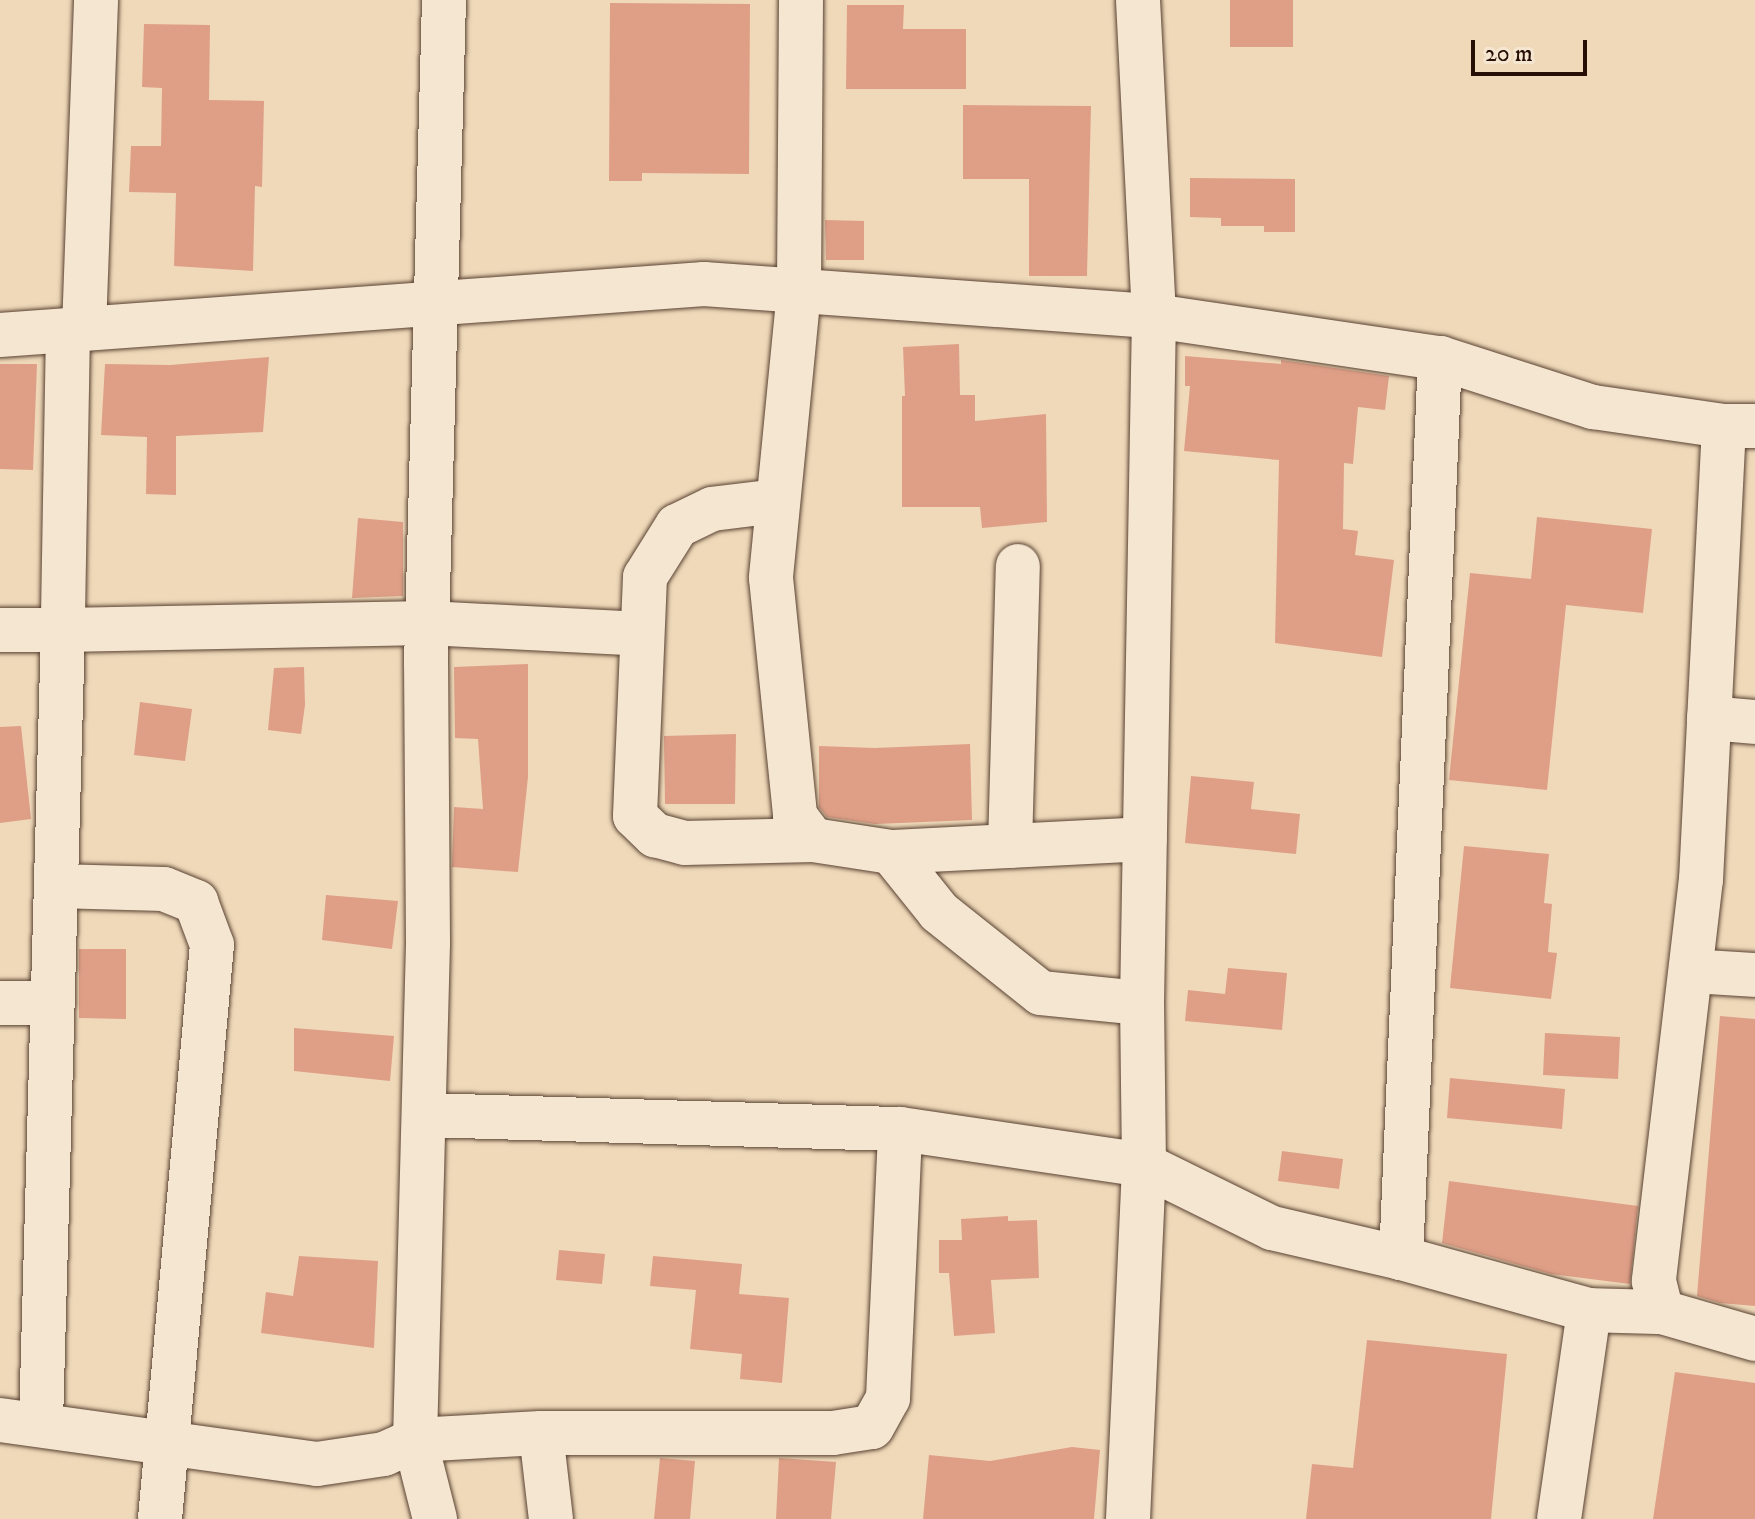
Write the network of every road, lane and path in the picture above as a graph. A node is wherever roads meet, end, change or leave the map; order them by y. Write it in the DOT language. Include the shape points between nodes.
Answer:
graph roads {
  1 [pos="96,0"];
  2 [pos="444,0"];
  3 [pos="801,0"];
  4 [pos="1138,0"];
  5 [pos="799,291"];
  6 [pos="437,303"];
  7 [pos="1154,316"];
  8 [pos="76,330"];
  9 [pos="0,335"];
  10 [pos="1440,358"];
  11 [pos="1740,426"];
  12 [pos="777,501"];
  13 [pos="1018,566"];
  14 [pos="427,623"];
  15 [pos="0,630"];
  16 [pos="63,630"];
  17 [pos="642,634"];
  18 [pos="1709,718"];
  19 [pos="1755,722"];
  20 [pos="1145,839"];
  21 [pos="813,840"];
  22 [pos="1010,846"];
  23 [pos="891,852"];
  24 [pos="56,886"];
  25 [pos="1691,971"];
  26 [pos="1755,975"];
  27 [pos="0,1003"];
  28 [pos="52,1003"];
  29 [pos="1142,1003"];
  30 [pos="424,1115"];
  31 [pos="900,1129"];
  32 [pos="1144,1165"];
  33 [pos="1401,1258"];
  34 [pos="1589,1310"];
  35 [pos="1662,1312"];
  36 [pos="1755,1339"];
  37 [pos="20,1422"];
  38 [pos="541,1433"];
  39 [pos="415,1440"];
  40 [pos="169,1443"];
  41 [pos="160,1519"];
  42 [pos="435,1519"];
  43 [pos="551,1519"];
  44 [pos="1128,1519"];
  45 [pos="1559,1519"];
  1 -- 8 [label="street"];
  2 -- 6 [label="street"];
  3 -- 5 [label="street"];
  4 -- 7 [label="street"];
  5 -- 6 [label="street" via="704,284"];
  5 -- 7 [label="street"];
  5 -- 12 [label="street"];
  6 -- 8 [label="street"];
  6 -- 14 [label="street"];
  7 -- 10 [label="street"];
  7 -- 20 [label="street"];
  8 -- 9 [label="street"];
  8 -- 16 [label="street"];
  10 -- 11 [label="street" via="1593,407"];
  10 -- 33 [label="street"];
  11 -- 18 [label="street"];
  12 -- 17 [label="street" via="712,509 677,526 645,577"];
  12 -- 21 [label="street" via="771,578 795,816"];
  13 -- 22 [label="street"];
  14 -- 16 [label="street"];
  14 -- 17 [label="street"];
  14 -- 30 [label="street"];
  15 -- 16 [label="street"];
  16 -- 24 [label="street"];
  17 -- 21 [label="street" via="635,816 655,835 685,843"];
  18 -- 19 [label="street"];
  18 -- 25 [label="street"];
  20 -- 22 [label="street"];
  20 -- 29 [label="street"];
  21 -- 23 [label="street"];
  22 -- 23 [label="street"];
  23 -- 29 [label="street" via="939,912 1041,993"];
  24 -- 28 [label="street"];
  24 -- 40 [label="street" via="164,889 196,902 212,945"];
  25 -- 26 [label="street"];
  25 -- 35 [label="street" via="1654,1281"];
  27 -- 28 [label="street"];
  28 -- 37 [label="street"];
  29 -- 32 [label="street"];
  30 -- 31 [label="street"];
  30 -- 39 [label="street"];
  31 -- 32 [label="street"];
  31 -- 38 [label="street" via="888,1398 872,1427 833,1433"];
  32 -- 33 [label="street" via="1272,1228"];
  32 -- 44 [label="street"];
  33 -- 34 [label="street"];
  34 -- 35 [label="street"];
  34 -- 45 [label="street"];
  35 -- 36 [label="street"];
  37 -- 40 [label="street"];
  38 -- 39 [label="street"];
  38 -- 43 [label="street"];
  39 -- 40 [label="street" via="384,1454 317,1464"];
  39 -- 42 [label="street"];
  40 -- 41 [label="street"];
}
